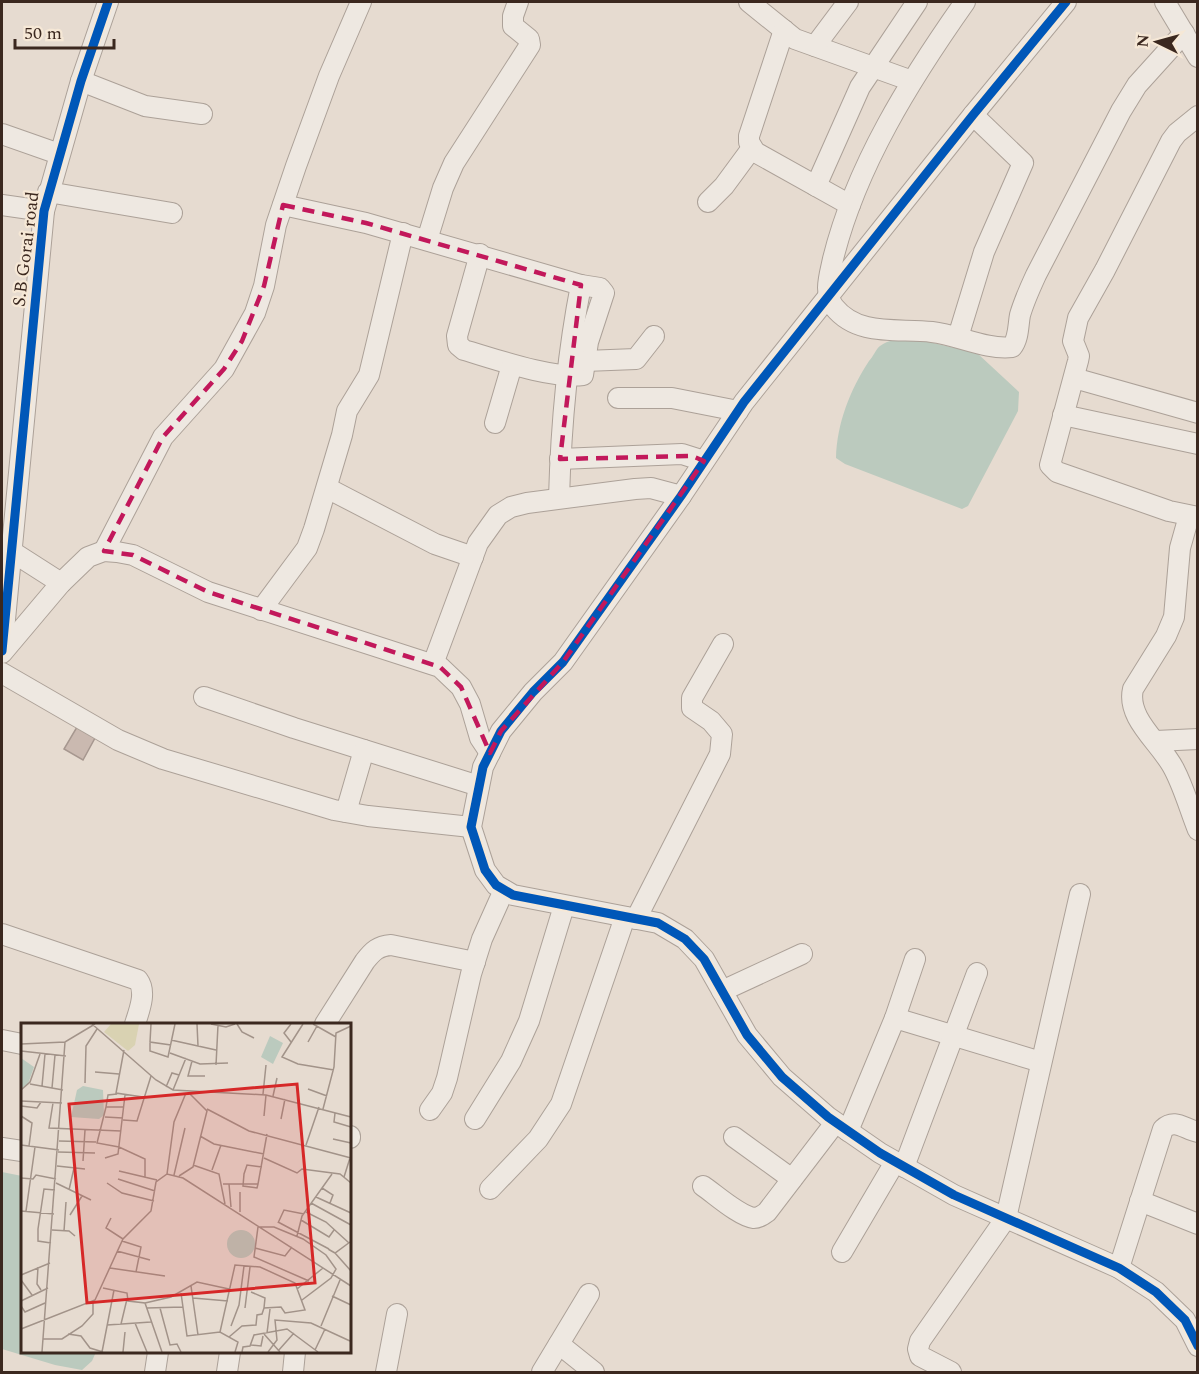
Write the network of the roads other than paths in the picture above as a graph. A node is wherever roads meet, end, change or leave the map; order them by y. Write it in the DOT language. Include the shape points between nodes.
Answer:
graph roads {
  1 [pos="108,2"];
  2 [pos="361,2"];
  3 [pos="518,2"];
  4 [pos="749,2"];
  5 [pos="848,2"];
  6 [pos="917,2"];
  7 [pos="965,2"];
  8 [pos="1066,2"];
  9 [pos="1165,2"];
  10 [pos="774,9"];
  11 [pos="784,30"];
  12 [pos="1184,33"];
  13 [pos="815,46"];
  14 [pos="1197,57"];
  15 [pos="873,66"];
  16 [pos="81,81"];
  17 [pos="912,81"];
  18 [pos="202,114"];
  19 [pos="973,115"];
  20 [pos="1197,116"];
  21 [pos="2,134"];
  22 [pos="752,148"];
  23 [pos="59,154"];
  24 [pos="816,186"];
  25 [pos="46,201"];
  26 [pos="708,202"];
  27 [pos="2,205"];
  28 [pos="283,205"];
  29 [pos="850,205"];
  30 [pos="172,213"];
  31 [pos="402,233"];
  32 [pos="427,240"];
  33 [pos="480,255"];
  34 [pos="581,285"];
  35 [pos="828,298"];
  36 [pos="654,336"];
  37 [pos="958,337"];
  38 [pos="585,361"];
  39 [pos="512,364"];
  40 [pos="567,374"];
  41 [pos="1074,378"];
  42 [pos="618,398"];
  43 [pos="738,411"];
  44 [pos="1197,413"];
  45 [pos="1064,415"];
  46 [pos="495,423"];
  47 [pos="1197,444"];
  48 [pos="560,459"];
  49 [pos="704,461"];
  50 [pos="327,488"];
  51 [pos="681,496"];
  52 [pos="559,498"];
  53 [pos="1193,517"];
  54 [pos="11,550"];
  55 [pos="104,551"];
  56 [pos="473,557"];
  57 [pos="62,583"];
  58 [pos="261,610"];
  59 [pos="723,644"];
  60 [pos="2,652"];
  61 [pos="433,664"];
  62 [pos="2,673"];
  63 [pos="204,697"];
  64 [pos="1197,739"];
  65 [pos="1155,741"];
  66 [pos="364,750"];
  67 [pos="490,753"];
  68 [pos="479,786"];
  69 [pos="1193,806"];
  70 [pos="346,812"];
  71 [pos="471,827"];
  72 [pos="1197,830"];
  73 [pos="504,890"];
  74 [pos="1080,894"];
  75 [pos="564,906"];
  76 [pos="630,918"];
  77 [pos="2,934"];
  78 [pos="802,954"];
  79 [pos="915,959"];
  80 [pos="475,962"];
  81 [pos="977,973"];
  82 [pos="722,991"];
  83 [pos="894,1018"];
  84 [pos="135,1023"];
  85 [pos="326,1023"];
  86 [pos="954,1036"];
  87 [pos="2,1040"];
  88 [pos="21,1044"];
  89 [pos="1041,1062"];
  90 [pos="430,1110"];
  91 [pos="475,1119"];
  92 [pos="841,1127"];
  93 [pos="1197,1132"];
  94 [pos="734,1137"];
  95 [pos="2,1148"];
  96 [pos="21,1151"];
  97 [pos="900,1164"];
  98 [pos="792,1179"];
  99 [pos="703,1186"];
  100 [pos="490,1189"];
  101 [pos="1140,1201"];
  102 [pos="1006,1218"];
  103 [pos="1197,1224"];
  104 [pos="842,1252"];
  105 [pos="1119,1268"];
  106 [pos="589,1294"];
  107 [pos="397,1314"];
  108 [pos="1196,1338"];
  109 [pos="559,1344"];
  110 [pos="158,1353"];
  111 [pos="230,1353"];
  112 [pos="295,1353"];
  113 [pos="155,1372"];
  114 [pos="227,1372"];
  115 [pos="293,1372"];
  116 [pos="386,1372"];
  117 [pos="542,1372"];
  118 [pos="594,1372"];
  119 [pos="951,1372"];
  1 -- 16 [label="street, S.B Gorai road"];
  2 -- 28 [label="street" via="316,110"];
  3 -- 32 [label="street" via="513,26 529,39 530,45 454,163"];
  4 -- 10 [label="street"];
  5 -- 13 [label="street"];
  6 -- 15 [label="street"];
  7 -- 17 [label="street"];
  8 -- 19 [label="street"];
  9 -- 12 [label="street"];
  10 -- 11 [label="street"];
  11 -- 13 [label="street"];
  11 -- 22 [label="street" via="749,136"];
  12 -- 14 [label="street"];
  12 -- 37 [label="street" via="1137,85 1121,111 1036,275 1014,344 1007,347"];
  13 -- 15 [label="street"];
  15 -- 17 [label="street"];
  15 -- 24 [label="street" via="856,94"];
  16 -- 18 [label="street" via="145,106"];
  16 -- 23 [label="street, S.B Gorai road"];
  17 -- 29 [label="street"];
  19 -- 35 [label="street"];
  19 -- 37 [label="street" via="1023,163 984,252"];
  20 -- 41 [label="street" via="1171,141 1078,318 1073,341 1079,356"];
  21 -- 23 [label="street"];
  22 -- 24 [label="street"];
  22 -- 26 [label="street"];
  23 -- 25 [label="street, S.B Gorai road"];
  24 -- 29 [label="street"];
  25 -- 27 [label="street"];
  25 -- 30 [label="street"];
  25 -- 54 [label="street, S.B Gorai road"];
  28 -- 31 [label="street"];
  28 -- 55 [label="street" via="264,286 246,332 224,369 163,437"];
  29 -- 35 [label="street" via="832,263"];
  31 -- 32 [label="street"];
  31 -- 50 [label="street" via="369,375 347,411"];
  32 -- 33 [label="street"];
  33 -- 34 [label="street"];
  33 -- 39 [label="street" via="457,336 458,345"];
  34 -- 38 [label="street" via="600,288 604,293"];
  34 -- 40 [label="street"];
  35 -- 37 [label="street" via="842,315 864,327"];
  35 -- 43 [label="street"];
  36 -- 38 [label="street" via="636,359"];
  38 -- 40 [label="street" via="583,375"];
  39 -- 40 [label="street"];
  39 -- 46 [label="street"];
  40 -- 48 [label="street"];
  41 -- 44 [label="street"];
  41 -- 45 [label="street"];
  42 -- 43 [label="street" via="672,398"];
  43 -- 49 [label="street"];
  45 -- 47 [label="street"];
  45 -- 53 [label="street" via="1051,460 1053,469"];
  48 -- 49 [label="street" via="682,454"];
  48 -- 52 [label="street"];
  49 -- 51 [label="street"];
  50 -- 56 [label="street" via="435,544"];
  50 -- 58 [label="street" via="307,548"];
  51 -- 52 [label="street" via="651,488"];
  51 -- 67 [label="street" via="563,662 501,731"];
  52 -- 56 [label="street" via="511,507 498,515"];
  53 -- 65 [label="street" via="1180,548 1174,617 1131,697 1135,714"];
  54 -- 57 [label="street"];
  54 -- 60 [label="street, S.B Gorai road"];
  55 -- 57 [label="street" via="88,557"];
  55 -- 58 [label="street" via="133,555 208,592"];
  56 -- 61 [label="street"];
  57 -- 60 [label="street"];
  58 -- 61 [label="street"];
  59 -- 76 [label="street" via="691,704 722,734 720,754"];
  61 -- 67 [label="street" via="461,687 480,738"];
  62 -- 70 [label="street" via="118,740 163,759"];
  63 -- 66 [label="street"];
  64 -- 65 [label="street"];
  65 -- 69 [label="street"];
  66 -- 68 [label="street"];
  66 -- 70 [label="street"];
  67 -- 68 [label="street"];
  68 -- 71 [label="street"];
  69 -- 72 [label="street"];
  70 -- 71 [label="street"];
  71 -- 73 [label="street" via="485,870"];
  73 -- 75 [label="street"];
  73 -- 80 [label="street"];
  74 -- 89 [label="street"];
  75 -- 76 [label="street"];
  75 -- 91 [label="street" via="529,1022 511,1061"];
  76 -- 82 [label="street" via="658,923 685,939 704,959"];
  76 -- 100 [label="street" via="561,1104 538,1139"];
  77 -- 84 [label="street" via="138,980 142,995"];
  78 -- 82 [label="street"];
  79 -- 83 [label="street"];
  80 -- 85 [label="street" via="381,946 365,961"];
  80 -- 90 [label="street" via="447,1078"];
  81 -- 86 [label="street"];
  82 -- 92 [label="street" via="747,1035 782,1077"];
  83 -- 86 [label="street"];
  83 -- 92 [label="street"];
  86 -- 89 [label="street"];
  86 -- 97 [label="street"];
  87 -- 88 [label="street"];
  89 -- 102 [label="street"];
  92 -- 97 [label="street"];
  92 -- 98 [label="street"];
  93 -- 101 [label="street" via="1176,1123 1163,1129"];
  94 -- 98 [label="street"];
  95 -- 96 [label="street"];
  97 -- 102 [label="street" via="954,1195"];
  97 -- 104 [label="street"];
  98 -- 99 [label="street" via="767,1212 756,1218"];
  101 -- 103 [label="street"];
  101 -- 105 [label="street"];
  102 -- 105 [label="street"];
  102 -- 119 [label="street" via="920,1341 920,1356"];
  105 -- 108 [label="street" via="1156,1292 1185,1320"];
  106 -- 109 [label="street"];
  107 -- 116 [label="street"];
  109 -- 117 [label="street"];
  109 -- 118 [label="street"];
  110 -- 113 [label="street"];
  111 -- 114 [label="street"];
  112 -- 115 [label="street"];
}
